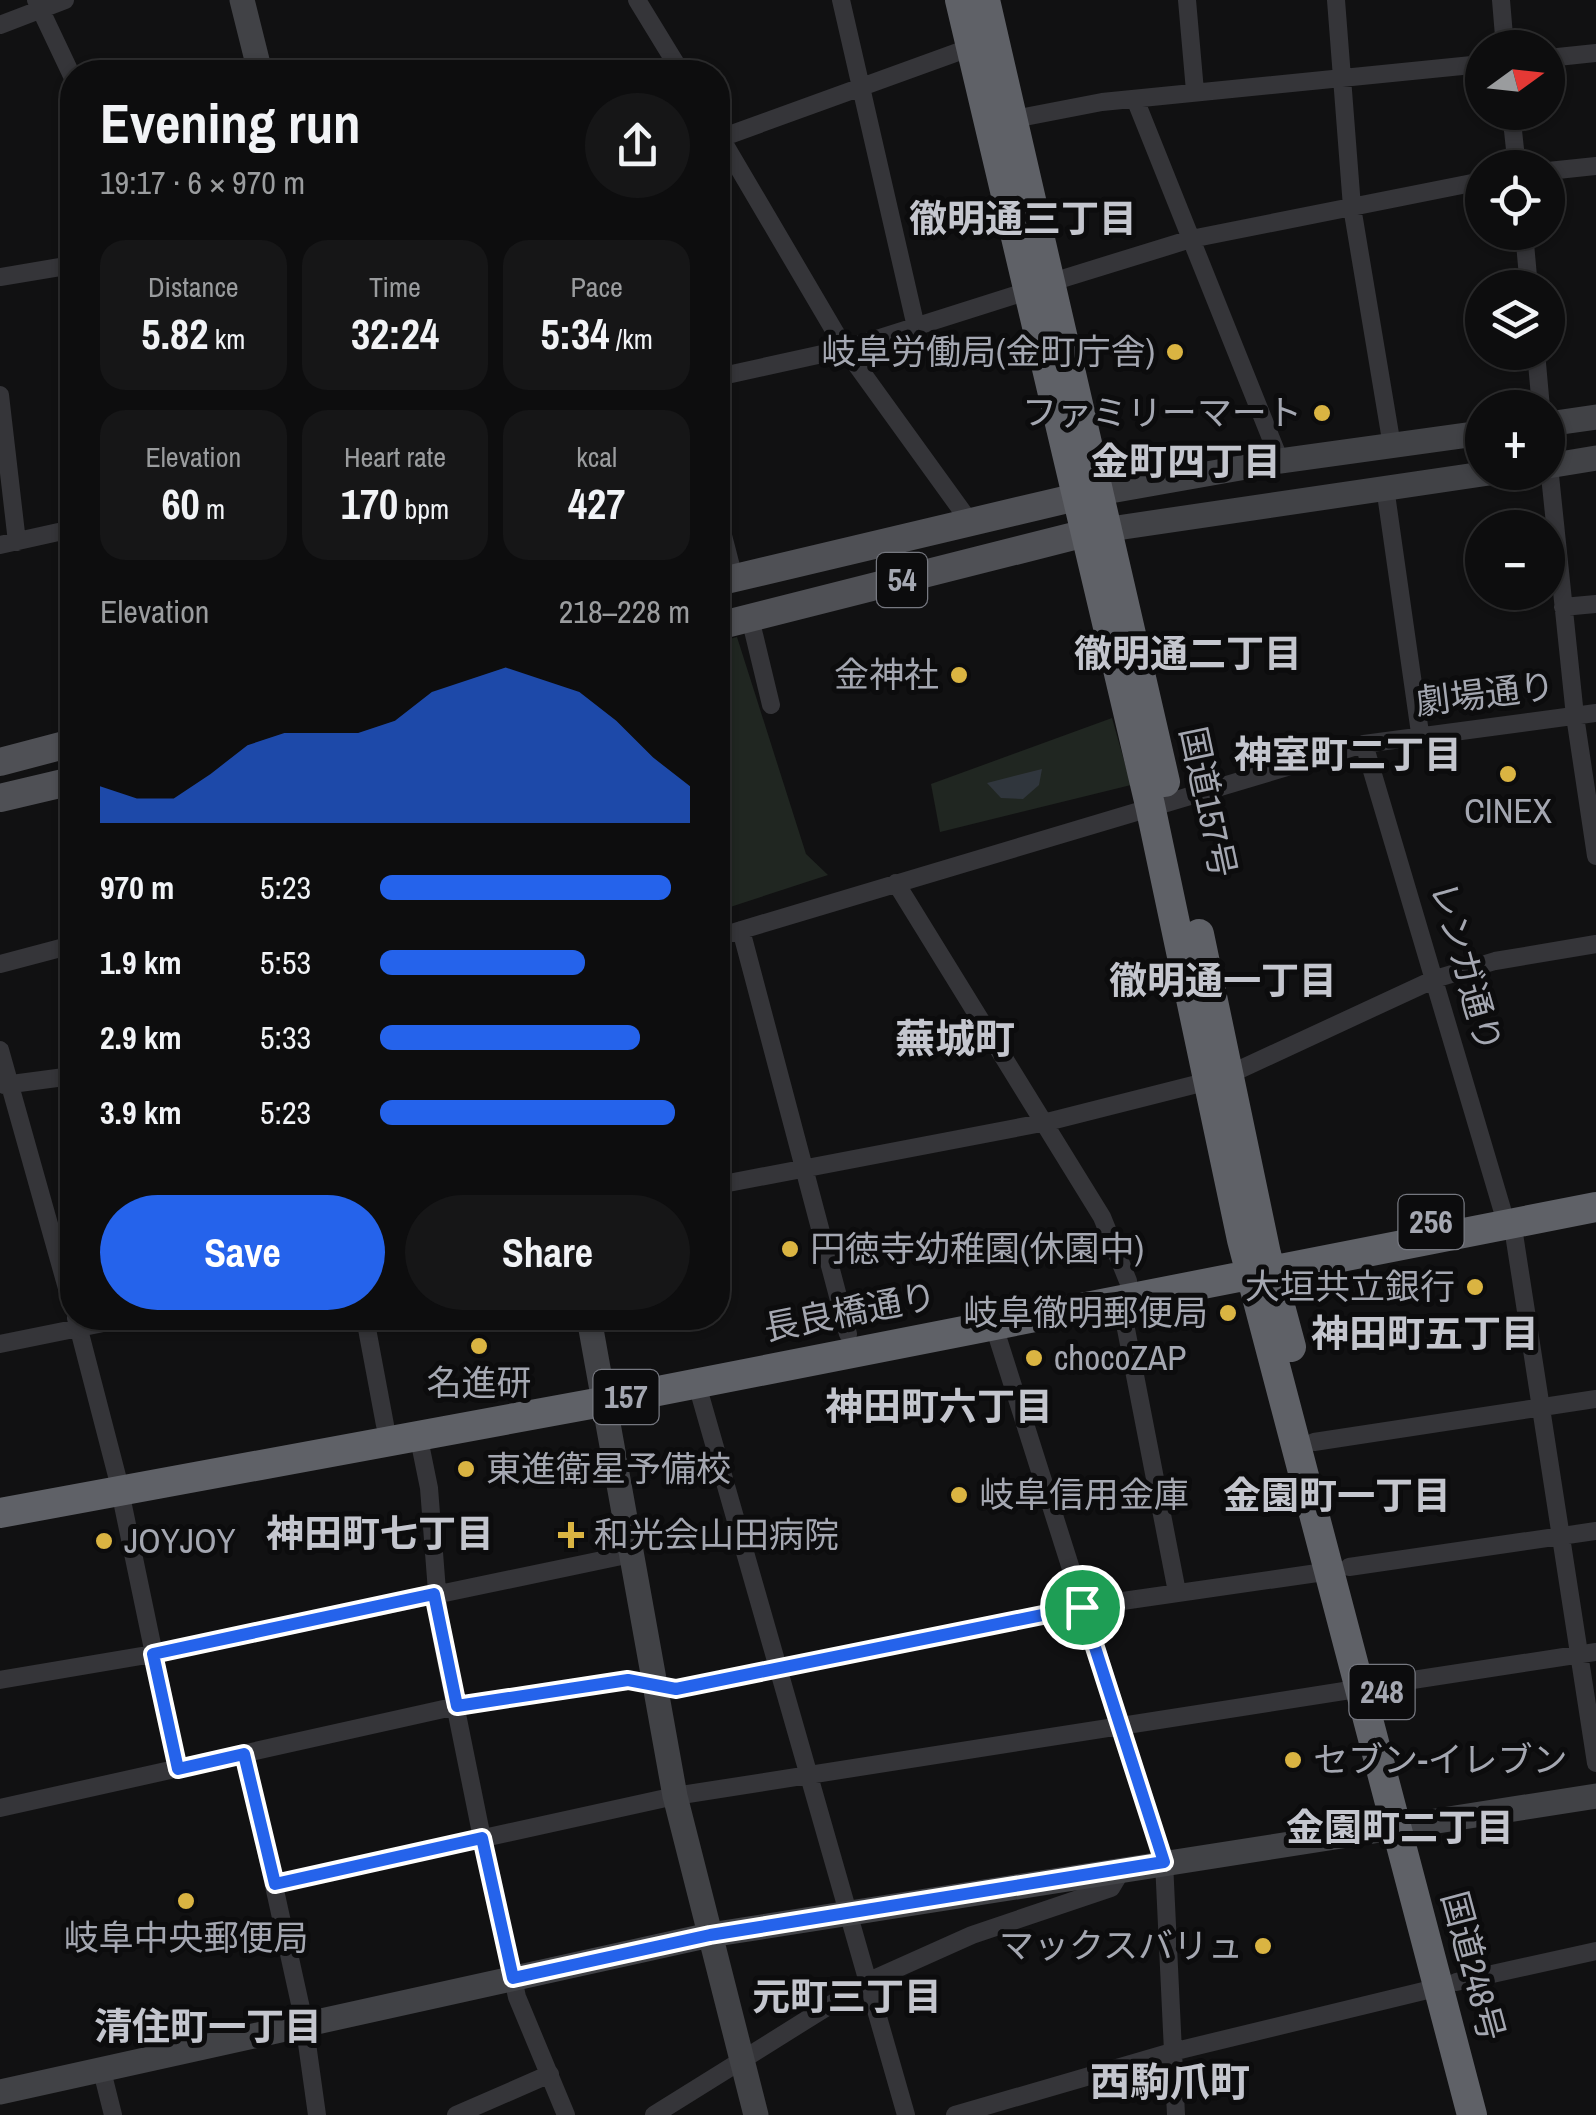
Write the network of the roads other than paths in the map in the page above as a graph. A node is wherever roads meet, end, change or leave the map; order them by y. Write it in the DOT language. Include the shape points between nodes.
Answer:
graph roads {
  1 [pos="64,0"];
  2 [pos="242,0"];
  3 [pos="637,0"];
  4 [pos="841,0"];
  5 [pos="960,0"];
  6 [pos="986,0"];
  7 [pos="1187,0"];
  8 [pos="1336,0"];
  9 [pos="1501,0"];
  10 [pos="38,5"];
  11 [pos="0,25"];
  12 [pos="1504,30"];
  13 [pos="969,48"];
  14 [pos="1596,53"];
  15 [pos="1565,56"];
  16 [pos="64,60"];
  17 [pos="257,60"];
  18 [pos="674,60"];
  19 [pos="1465,65"];
  20 [pos="1342,75"];
  21 [pos="860,87"];
  22 [pos="1194,91"];
  23 [pos="1136,99"];
  24 [pos="1014,119"];
  25 [pos="730,132"];
  26 [pos="730,156"];
  27 [pos="1596,166"];
  28 [pos="1565,169"];
  29 [pos="1465,184"];
  30 [pos="1352,207"];
  31 [pos="1190,240"];
  32 [pos="60,266"];
  33 [pos="0,277"];
  34 [pos="1040,286"];
  35 [pos="916,327"];
  36 [pos="845,349"];
  37 [pos="730,375"];
  38 [pos="0,395"];
  39 [pos="1596,417"];
  40 [pos="1565,422"];
  41 [pos="1465,435"];
  42 [pos="1392,446"];
  43 [pos="1596,458"];
  44 [pos="1280,461"];
  45 [pos="1565,463"];
  46 [pos="1465,476"];
  47 [pos="1384,487"];
  48 [pos="1088,494"];
  49 [pos="970,522"];
  50 [pos="1097,530"];
  51 [pos="60,531"];
  52 [pos="8,544"];
  53 [pos="730,579"];
  54 [pos="1596,604"];
  55 [pos="1565,607"];
  56 [pos="1564,610"];
  57 [pos="750,618"];
  58 [pos="730,623"];
  59 [pos="771,704"];
  60 [pos="1596,713"];
  61 [pos="1575,716"];
  62 [pos="1420,733"];
  63 [pos="1364,744"];
  64 [pos="60,747"];
  65 [pos="0,762"];
  66 [pos="60,784"];
  67 [pos="0,798"];
  68 [pos="1160,804"];
  69 [pos="1596,856"];
  70 [pos="896,883"];
  71 [pos="741,930"];
  72 [pos="730,933"];
  73 [pos="1596,944"];
  74 [pos="60,948"];
  75 [pos="0,964"];
  76 [pos="1435,978"];
  77 [pos="0,1050"];
  78 [pos="1220,1077"];
  79 [pos="60,1078"];
  80 [pos="5,1085"];
  81 [pos="1046,1122"];
  82 [pos="804,1166"];
  83 [pos="730,1182"];
  84 [pos="1596,1192"];
  85 [pos="1596,1207"];
  86 [pos="1507,1215"];
  87 [pos="1259,1263"];
  88 [pos="60,1266"];
  89 [pos="1124,1289"];
  90 [pos="993,1323"];
  91 [pos="60,1328"];
  92 [pos="79,1330"];
  93 [pos="367,1330"];
  94 [pos="590,1330"];
  95 [pos="848,1334"];
  96 [pos="0,1344"];
  97 [pos="696,1381"];
  98 [pos="600,1393"];
  99 [pos="1596,1399"];
  100 [pos="1542,1407"];
  101 [pos="385,1425"];
  102 [pos="418,1434"];
  103 [pos="1314,1442"];
  104 [pos="119,1484"];
  105 [pos="0,1498"];
  106 [pos="0,1514"];
  107 [pos="1596,1530"];
  108 [pos="1562,1536"];
  109 [pos="632,1554"];
  110 [pos="1340,1569"];
  111 [pos="1177,1592"];
  112 [pos="434,1594"];
  113 [pos="1082,1607"];
  114 [pos="153,1654"];
  115 [pos="1588,1654"];
  116 [pos="777,1670"];
  117 [pos="0,1680"];
  118 [pos="652,1684"];
  119 [pos="1372,1686"];
  120 [pos="457,1706"];
  121 [pos="1120,1729"];
  122 [pos="244,1754"];
  123 [pos="1596,1762"];
  124 [pos="178,1769"];
  125 [pos="808,1776"];
  126 [pos="675,1796"];
  127 [pos="1596,1796"];
  128 [pos="0,1808"];
  129 [pos="1406,1824"];
  130 [pos="482,1838"];
  131 [pos="1164,1862"];
  132 [pos="1123,1868"];
  133 [pos="275,1884"];
  134 [pos="844,1911"];
  135 [pos="710,1935"];
  136 [pos="1596,1950"];
  137 [pos="513,1978"];
  138 [pos="867,1982"];
  139 [pos="1448,1984"];
  140 [pos="304,2022"];
  141 [pos="1172,2052"];
  142 [pos="742,2058"];
  143 [pos="102,2071"];
  144 [pos="550,2074"];
  145 [pos="0,2092"];
  146 [pos="113,2115"];
  147 [pos="317,2115"];
  148 [pos="456,2115"];
  149 [pos="566,2115"];
  150 [pos="654,2115"];
  151 [pos="756,2115"];
  152 [pos="906,2115"];
  153 [pos="955,2115"];
  154 [pos="1176,2115"];
  155 [pos="1472,2115"];
  156 [pos="1487,2115"];
  1 -- 10 [label="street"];
  2 -- 17 [label="street"];
  3 -- 18 [label="street"];
  4 -- 21 [label="street"];
  5 -- 13 [label="highway, 国道157号"];
  6 -- 24 [label="highway, 国道157号"];
  7 -- 22 [label="street"];
  8 -- 20 [label="street"];
  9 -- 12 [label="street"];
  10 -- 11 [label="street"];
  10 -- 16 [label="street"];
  13 -- 21 [label="street"];
  13 -- 34 [label="highway, 国道157号"];
  14 -- 15 [label="street"];
  19 -- 20 [label="street"];
  20 -- 22 [label="street"];
  20 -- 30 [label="street"];
  21 -- 25 [label="street"];
  21 -- 35 [label="street"];
  22 -- 23 [label="street"];
  23 -- 24 [label="street"];
  23 -- 31 [label="street"];
  24 -- 34 [label="highway, 国道157号"];
  26 -- 36 [label="street"];
  27 -- 28 [label="street"];
  29 -- 30 [label="street"];
  30 -- 31 [label="street"];
  30 -- 42 [label="street"];
  31 -- 34 [label="street"];
  31 -- 44 [label="street"];
  32 -- 33 [label="street"];
  34 -- 35 [label="street"];
  34 -- 48 [label="highway, 国道157号"];
  35 -- 36 [label="street"];
  36 -- 37 [label="street"];
  36 -- 49 [label="street"];
  38 -- 52 [label="street"];
  39 -- 40 [label="street"];
  41 -- 42 [label="street"];
  42 -- 44 [label="street"];
  43 -- 45 [label="street"];
  44 -- 48 [label="street"];
  46 -- 47 [label="street"];
  47 -- 50 [label="street"];
  47 -- 62 [label="street"];
  48 -- 49 [label="main road, 54"];
  48 -- 50 [label="highway, 国道157号"];
  49 -- 53 [label="main road, 54"];
  50 -- 57 [label="main road, 54"];
  50 -- 68 [label="highway, 国道157号"];
  51 -- 52 [label="street"];
  54 -- 55 [label="street"];
  56 -- 61 [label="street"];
  57 -- 58 [label="main road, 54"];
  57 -- 59 [label="street"];
  60 -- 61 [label="street, 劇場通り"];
  61 -- 62 [label="street, 劇場通り"];
  61 -- 69 [label="street"];
  62 -- 63 [label="street, 劇場通り"];
  63 -- 68 [label="street, 劇場通り"];
  63 -- 76 [label="street, レンガ通り"];
  64 -- 65 [label="main road"];
  66 -- 67 [label="main road"];
  68 -- 70 [label="street, 劇場通り"];
  68 -- 78 [label="highway, 国道157号"];
  70 -- 71 [label="street, 劇場通り"];
  70 -- 81 [label="street"];
  71 -- 72 [label="street, 劇場通り"];
  71 -- 82 [label="street"];
  73 -- 76 [label="street"];
  74 -- 75 [label="street"];
  76 -- 78 [label="street"];
  76 -- 86 [label="street, レンガ通り"];
  77 -- 80 [label="street"];
  78 -- 81 [label="street"];
  78 -- 87 [label="highway, 国道157号"];
  79 -- 80 [label="street"];
  80 -- 88 [label="street"];
  81 -- 82 [label="street"];
  81 -- 89 [label="street" via="1102,1217"];
  82 -- 83 [label="street"];
  82 -- 95 [label="street"];
  84 -- 86 [label="highway, 長良橋通り / 256"];
  85 -- 86 [label="highway, 長良橋通り / 256"];
  86 -- 87 [label="highway, 長良橋通り / 256"];
  86 -- 100 [label="street, レンガ通り"];
  87 -- 89 [label="highway, 長良橋通り / 157"];
  87 -- 103 [label="highway, 国道248号 / 248"];
  87 -- 110 [label="highway, 国道248号 / 248"];
  89 -- 90 [label="highway, 長良橋通り / 157"];
  89 -- 95 [label="highway, 長良橋通り / 157"];
  89 -- 111 [label="street"];
  90 -- 97 [label="highway, 長良橋通り / 157"];
  90 -- 113 [label="street"];
  91 -- 96 [label="street"];
  92 -- 104 [label="street"];
  93 -- 101 [label="street"];
  94 -- 98 [label="street"];
  95 -- 98 [label="highway, 長良橋通り / 157"];
  97 -- 98 [label="highway, 長良橋通り / 157"];
  97 -- 116 [label="street"];
  98 -- 101 [label="highway, 長良橋通り / 157"];
  98 -- 102 [label="highway, 長良橋通り / 157"];
  98 -- 109 [label="street"];
  99 -- 100 [label="street"];
  100 -- 103 [label="street"];
  100 -- 108 [label="street, レンガ通り"];
  101 -- 104 [label="highway, 長良橋通り / 157"];
  102 -- 104 [label="highway, 長良橋通り / 157"];
  102 -- 112 [label="street" via="429,1488"];
  103 -- 110 [label="highway, 国道248号 / 248"];
  104 -- 105 [label="highway, 長良橋通り / 157"];
  104 -- 106 [label="highway, 長良橋通り / 157"];
  104 -- 114 [label="street"];
  107 -- 108 [label="street"];
  108 -- 110 [label="street"];
  108 -- 115 [label="street, レンガ通り"];
  109 -- 112 [label="street"];
  109 -- 118 [label="street"];
  110 -- 111 [label="street"];
  110 -- 119 [label="highway, 国道248号 / 248"];
  111 -- 113 [label="street"];
  112 -- 114 [label="street"];
  112 -- 120 [label="street"];
  113 -- 116 [label="street"];
  113 -- 121 [label="street"];
  114 -- 117 [label="street"];
  114 -- 124 [label="street"];
  115 -- 119 [label="street"];
  115 -- 123 [label="street, レンガ通り"];
  116 -- 118 [label="street" via="676,1689"];
  116 -- 125 [label="street"];
  118 -- 120 [label="street" via="628,1680"];
  118 -- 126 [label="street"];
  119 -- 121 [label="street"];
  119 -- 129 [label="highway, 国道248号 / 248"];
  120 -- 122 [label="street"];
  120 -- 130 [label="street"];
  121 -- 125 [label="street"];
  121 -- 131 [label="street"];
  122 -- 124 [label="street"];
  122 -- 133 [label="street"];
  124 -- 128 [label="street"];
  125 -- 126 [label="street"];
  125 -- 134 [label="street"];
  126 -- 130 [label="street"];
  126 -- 135 [label="street"];
  127 -- 129 [label="street"];
  129 -- 131 [label="street"];
  129 -- 139 [label="highway, 国道248号 / 248"];
  130 -- 133 [label="street"];
  130 -- 137 [label="street"];
  131 -- 132 [label="street"];
  131 -- 141 [label="street"];
  132 -- 134 [label="street"];
  132 -- 138 [label="street" via="1111,1888 972,1935"];
  133 -- 140 [label="street"];
  134 -- 135 [label="street"];
  134 -- 138 [label="street"];
  135 -- 137 [label="street"];
  135 -- 142 [label="street"];
  136 -- 139 [label="street"];
  137 -- 140 [label="street"];
  137 -- 144 [label="street"];
  138 -- 142 [label="street"];
  138 -- 152 [label="street"];
  139 -- 141 [label="street"];
  139 -- 155 [label="highway, 国道248号 / 248"];
  139 -- 156 [label="highway, 国道248号 / 248"];
  140 -- 143 [label="street"];
  140 -- 147 [label="street"];
  141 -- 153 [label="street"];
  141 -- 154 [label="street"];
  142 -- 150 [label="street"];
  142 -- 151 [label="street"];
  143 -- 145 [label="street"];
  143 -- 146 [label="street"];
  144 -- 148 [label="street"];
  144 -- 149 [label="street"];
}
